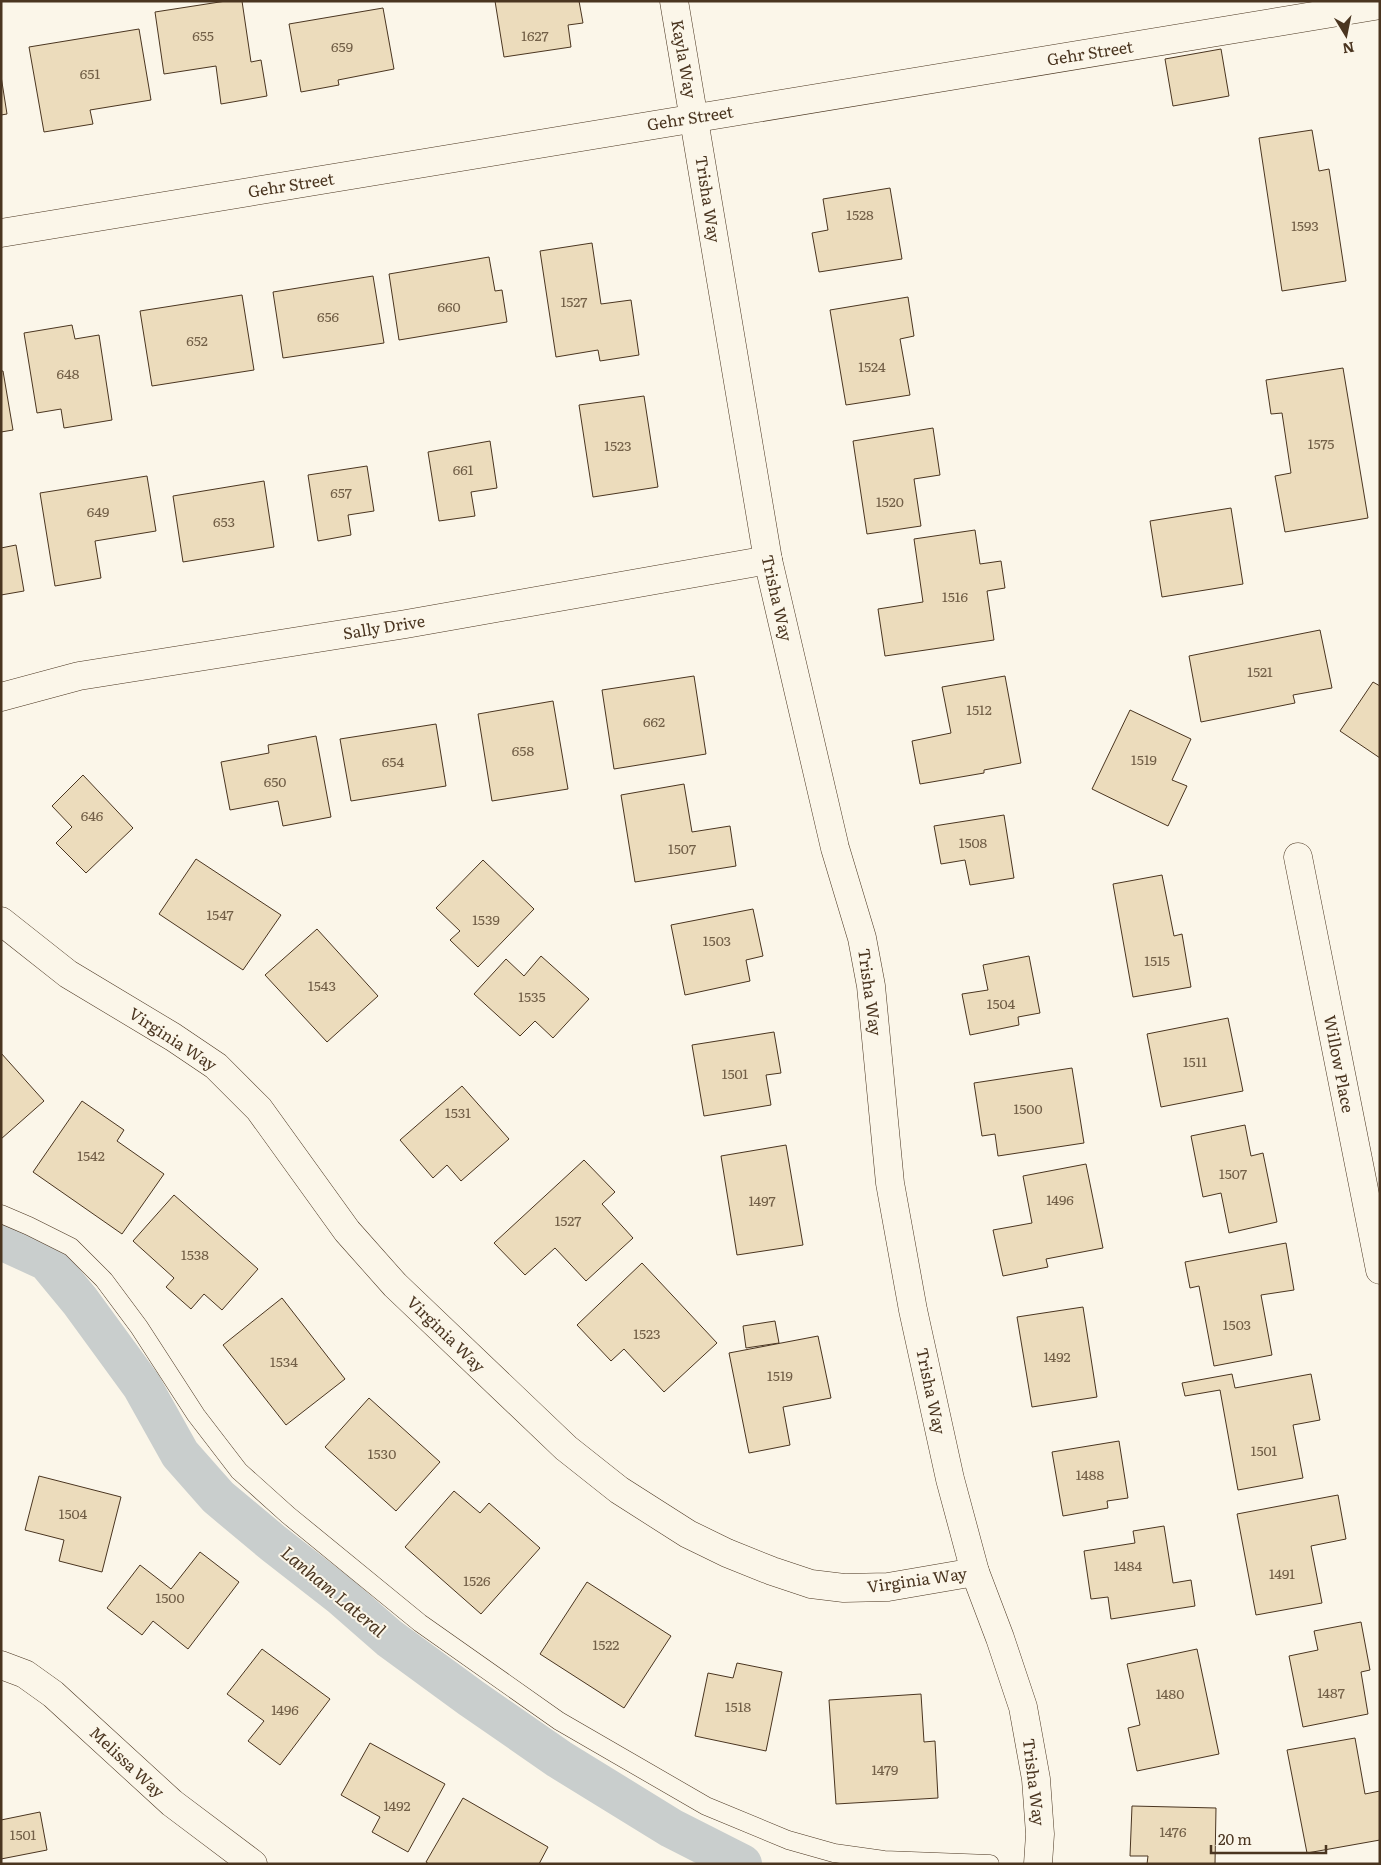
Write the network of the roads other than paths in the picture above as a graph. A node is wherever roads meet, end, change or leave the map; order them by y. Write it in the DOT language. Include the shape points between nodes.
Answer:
graph roads {
  1 [pos="674,1"];
  2 [pos="1380,5"];
  3 [pos="694,118"];
  4 [pos="1,233"];
  5 [pos="768,560"];
  6 [pos="1,697"];
  7 [pos="1298,858"];
  8 [pos="1,921"];
  9 [pos="1,1214"];
  10 [pos="1380,1270"];
  11 [pos="975,1572"];
  12 [pos="1,1664"];
  13 [pos="253,1864"];
  14 [pos="990,1864"];
  15 [pos="1038,1864"];
  1 -- 3 [label="street, Kayla Way"];
  2 -- 3 [label="street, Gehr Street"];
  3 -- 4 [label="street, Gehr Street"];
  3 -- 5 [label="street, Trisha Way"];
  5 -- 6 [label="street, Sally Drive" via="406,624 79,676"];
  5 -- 11 [label="street, Trisha Way" via="835,848 862,938 871,986 890,1183 915,1320 950,1479"];
  7 -- 10 [label="street, Willow Place"];
  8 -- 11 [label="street, Virginia Way" via="68,974 216,1066 259,1108 347,1231 395,1285 566,1448 619,1490 688,1534 772,1571 812,1584 844,1588 888,1587"];
  9 -- 14 [label="lane" via="71,1248 104,1280 196,1415 239,1471 420,1623 559,1721 706,1806 788,1840 834,1853 884,1860"];
  11 -- 15 [label="street, Trisha Way" via="1023,1707 1036,1779 1040,1834"];
  12 -- 13 [label="street, Melissa Way" via="25,1674 53,1694 172,1803"];
}
